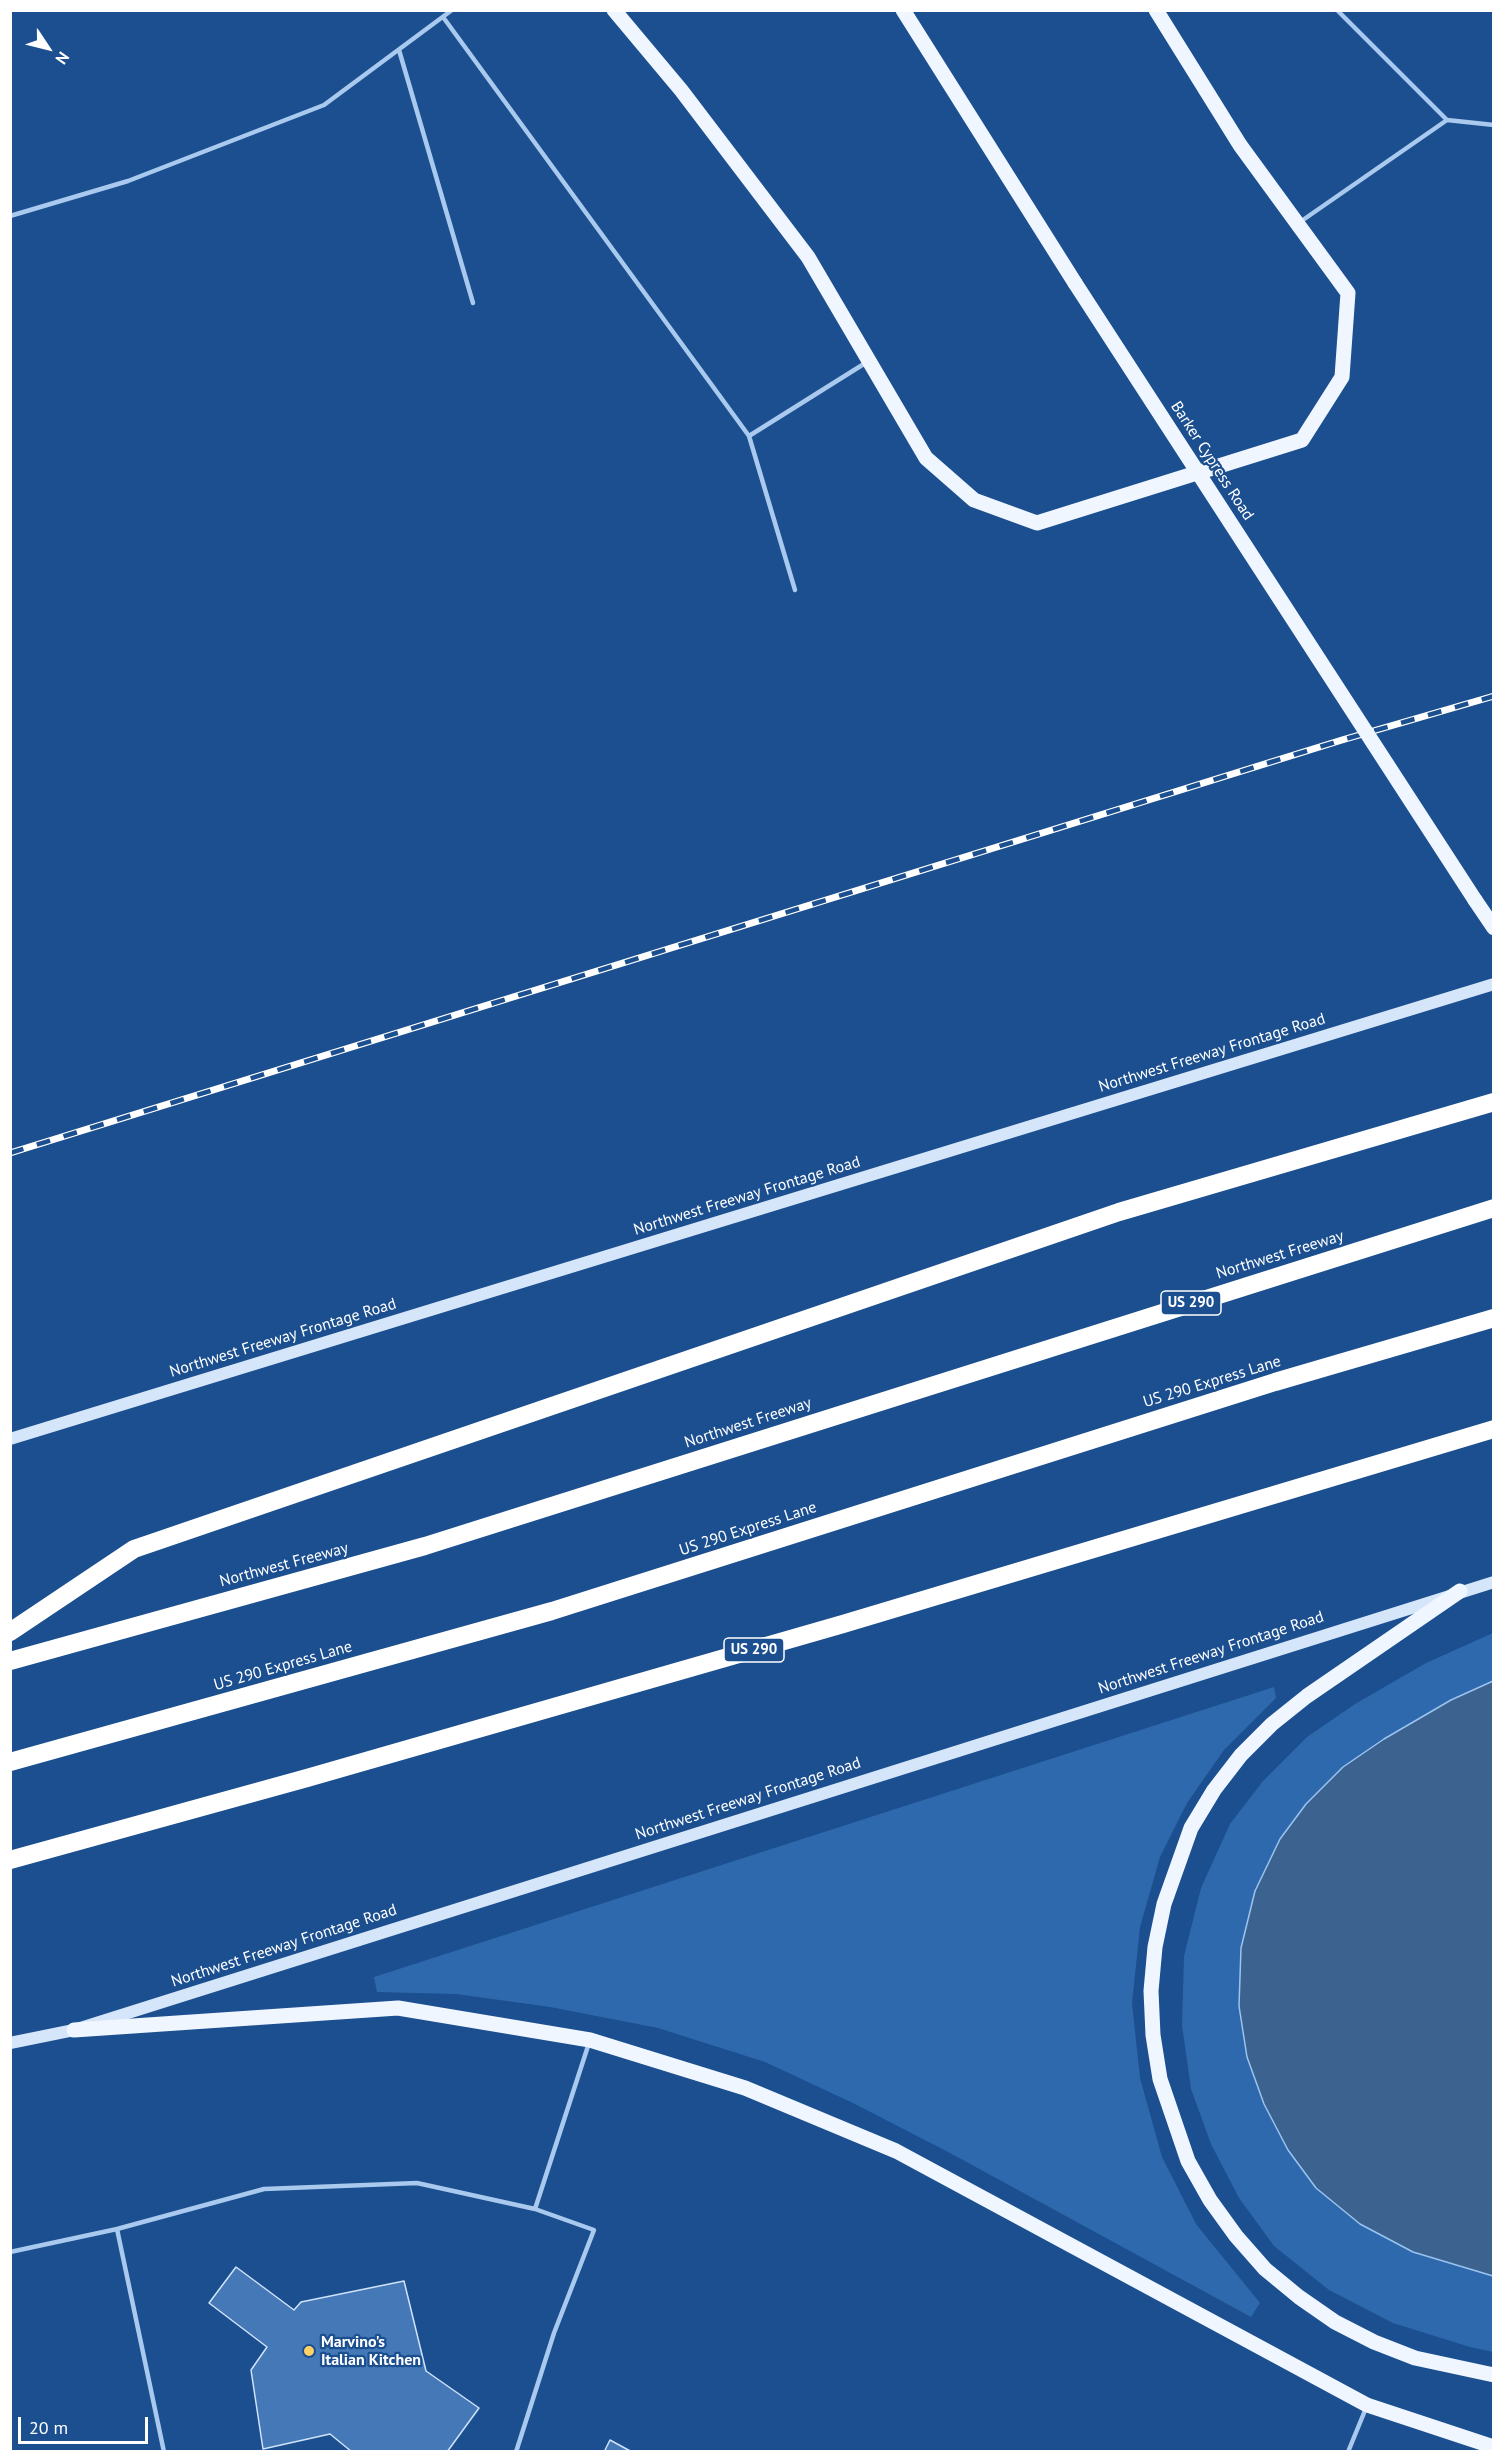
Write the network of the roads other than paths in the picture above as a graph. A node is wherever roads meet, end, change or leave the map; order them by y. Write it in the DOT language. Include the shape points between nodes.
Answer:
graph roads {
  1 [pos="452,10"];
  2 [pos="614,10"];
  3 [pos="903,10"];
  4 [pos="1156,10"];
  5 [pos="1337,10"];
  6 [pos="443,17"];
  7 [pos="399,50"];
  8 [pos="1447,120"];
  9 [pos="1494,125"];
  10 [pos="10,216"];
  11 [pos="1298,224"];
  12 [pos="473,303"];
  13 [pos="869,361"];
  14 [pos="749,436"];
  15 [pos="795,590"];
  16 [pos="1494,928"];
  17 [pos="1494,984"];
  18 [pos="1494,1102"];
  19 [pos="1494,1208"];
  20 [pos="1494,1318"];
  21 [pos="1494,1429"];
  22 [pos="10,1439"];
  23 [pos="1494,1582"];
  24 [pos="1460,1591"];
  25 [pos="10,1632"];
  26 [pos="10,1660"];
  27 [pos="10,1762"];
  28 [pos="10,1860"];
  29 [pos="74,2030"];
  30 [pos="590,2040"];
  31 [pos="10,2043"];
  32 [pos="536,2210"];
  33 [pos="117,2229"];
  34 [pos="10,2252"];
  35 [pos="1494,2375"];
  36 [pos="1367,2405"];
  37 [pos="1494,2447"];
  38 [pos="164,2451"];
  39 [pos="516,2451"];
  40 [pos="1348,2451"];
  1 -- 6 [label="lane"];
  2 -- 13 [label="main road" via="681,90 808,257"];
  3 -- 16 [label="main road, Barker Cypress Road, bridge" via="1075,283"];
  4 -- 11 [label="main road" via="1240,145"];
  5 -- 8 [label="lane"];
  6 -- 7 [label="lane"];
  6 -- 14 [label="lane"];
  7 -- 10 [label="lane" via="324,105 128,181"];
  7 -- 12 [label="lane"];
  8 -- 9 [label="lane"];
  8 -- 11 [label="lane"];
  11 -- 13 [label="main road" via="1348,293 1342,377 1302,441 1037,523 974,500 926,458"];
  13 -- 14 [label="lane"];
  14 -- 15 [label="lane"];
  17 -- 22 [label="main road, Northwest Freeway Frontage Road"];
  18 -- 25 [label="highway" via="1119,1212 134,1549"];
  19 -- 26 [label="highway, Northwest Freeway / US 290" via="425,1546"];
  20 -- 27 [label="highway, US 290 Express Lane" via="1275,1382 552,1611"];
  21 -- 28 [label="highway, US 290" via="746,1652"];
  23 -- 24 [label="main road, Northwest Freeway Frontage Road"];
  24 -- 29 [label="main road, Northwest Freeway Frontage Road"];
  24 -- 35 [label="main road" via="1307,1696 1241,1755 1191,1828 1164,1904 1151,1991 1160,2079 1188,2161 1210,2200 1265,2269 1317,2310 1374,2342 1415,2358"];
  29 -- 30 [label="main road" via="398,2008"];
  29 -- 31 [label="main road, Northwest Freeway Frontage Road"];
  30 -- 32 [label="lane"];
  30 -- 36 [label="main road" via="745,2088 896,2151"];
  32 -- 33 [label="lane" via="417,2183 264,2189"];
  32 -- 39 [label="lane" via="594,2230 554,2333"];
  33 -- 34 [label="lane"];
  33 -- 38 [label="lane"];
  36 -- 37 [label="main road"];
  36 -- 40 [label="lane"];
}
